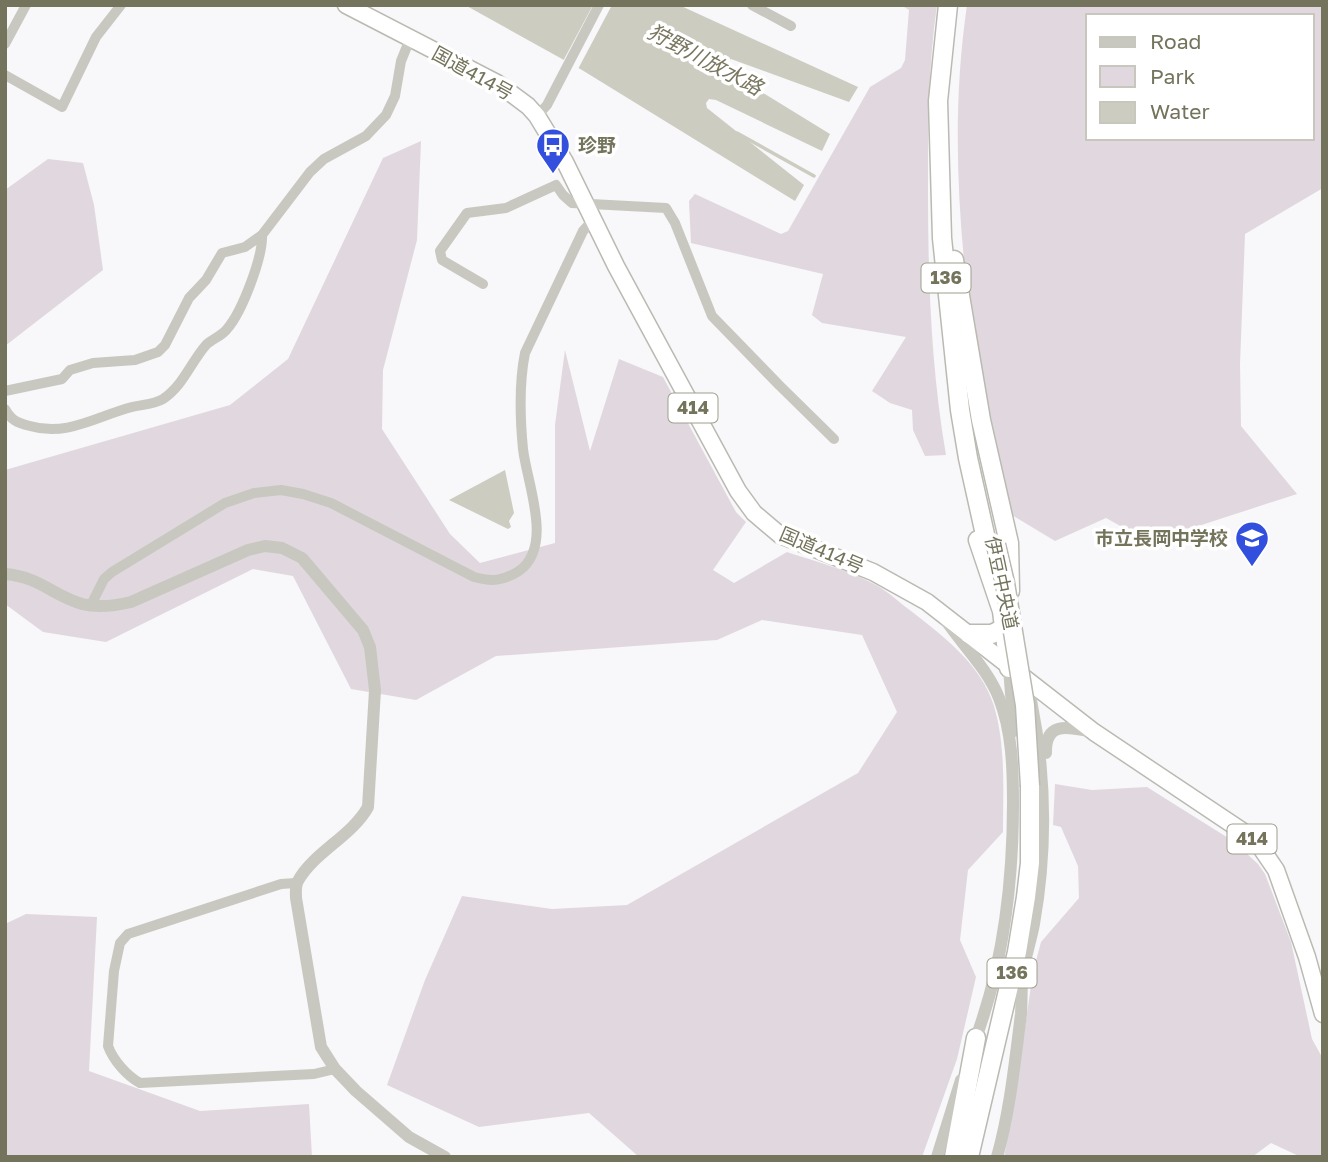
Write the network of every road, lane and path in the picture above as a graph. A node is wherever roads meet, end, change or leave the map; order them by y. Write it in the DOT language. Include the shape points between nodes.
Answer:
graph roads {
  1 [pos="26,5"];
  2 [pos="121,5"];
  3 [pos="346,5"];
  4 [pos="599,5"];
  5 [pos="752,5"];
  6 [pos="948,5"];
  7 [pos="954,5"];
  8 [pos="10,25"];
  9 [pos="791,26"];
  10 [pos="410,39"];
  11 [pos="5,44"];
  12 [pos="5,75"];
  13 [pos="537,116"];
  14 [pos="584,204"];
  15 [pos="594,219"];
  16 [pos="262,235"];
  17 [pos="947,242"];
  18 [pos="483,284"];
  19 [pos="5,391"];
  20 [pos="5,409"];
  21 [pos="834,439"];
  22 [pos="5,574"];
  23 [pos="91,606"];
  24 [pos="938,610"];
  25 [pos="1004,628"];
  26 [pos="969,634"];
  27 [pos="1009,668"];
  28 [pos="1028,683"];
  29 [pos="1094,732"];
  30 [pos="1028,787"];
  31 [pos="296,883"];
  32 [pos="1023,973"];
  33 [pos="1320,991"];
  34 [pos="1323,1014"];
  35 [pos="976,1038"];
  36 [pos="335,1069"];
  37 [pos="968,1151"];
  38 [pos="445,1157"];
  39 [pos="937,1157"];
  40 [pos="954,1157"];
  41 [pos="997,1157"];
  1 -- 8 [label="street"];
  2 -- 12 [label="street" via="96,37 62,107"];
  3 -- 10 [label="highway, 国道414号 / 414"];
  4 -- 13 [label="street"];
  5 -- 9 [label="street"];
  6 -- 17 [label="highway, 伊豆中央道 / 136" via="938,101"];
  7 -- 17 [label="highway, 伊豆中央道 / 136" via="944,136"];
  8 -- 11 [label="street"];
  10 -- 13 [label="highway, 国道414号 / 414" via="497,83"];
  10 -- 16 [label="street" via="386,114 366,136 310,172"];
  13 -- 14 [label="highway, 国道414号 / 414"];
  14 -- 15 [label="highway, 国道414号 / 414"];
  14 -- 18 [label="street" via="572,203 556,185 506,208 467,212 440,251 442,260"];
  14 -- 21 [label="street" via="666,208 712,316"];
  15 -- 23 [label="street" via="583,231 525,353 523,449 537,532 534,552 525,566 491,582 474,577 331,503 281,490 225,503 112,572"];
  15 -- 24 [label="highway, 国道414号 / 414" via="754,513 780,535 873,572"];
  16 -- 19 [label="street" via="245,247 222,253 158,352 135,360 93,363 70,370 62,379"];
  16 -- 20 [label="street" via="262,248 237,317 207,345 165,398 64,429 38,429 15,422"];
  17 -- 25 [label="highway" via="940,263 954,444"];
  17 -- 28 [label="highway" via="1009,543 1011,604"];
  17 -- 30 [label="highway, 伊豆中央道 / 136, bridge" via="974,457 992,547 1005,583 1023,692"];
  22 -- 23 [label="street" via="29,577"];
  23 -- 31 [label="street" via="131,602 265,546 302,558 363,630 372,655 375,690 368,807"];
  24 -- 26 [label="highway, 国道414号 / 414"];
  24 -- 30 [label="street" via="991,680"];
  25 -- 26 [label="highway" via="992,634"];
  25 -- 27 [label="highway"];
  26 -- 27 [label="highway, 国道414号 / 414"];
  27 -- 28 [label="highway, 国道414号 / 414"];
  27 -- 30 [label="street" via="1016,757"];
  28 -- 29 [label="highway, 国道414号 / 414"];
  28 -- 30 [label="street" via="1038,735"];
  29 -- 30 [label="street" via="1067,727 1049,736"];
  29 -- 33 [label="highway, 国道414号 / 414" via="1236,825 1261,848 1276,870"];
  30 -- 32 [label="street" via="1040,880"];
  30 -- 35 [label="street" via="1002,938"];
  30 -- 37 [label="highway, 伊豆中央道 / 136" via="1030,863 1017,952"];
  31 -- 36 [label="street" via="315,1022 321,1047"];
  31 -- 36 [label="street" via="128,934 120,943 114,971 108,1046 112,1056 140,1083"];
  32 -- 37 [label="highway"];
  32 -- 41 [label="street" via="1010,1096"];
  33 -- 34 [label="highway, 国道414号 / 414"];
  35 -- 39 [label="street"];
  35 -- 40 [label="highway"];
  36 -- 38 [label="street" via="409,1137"];
}
